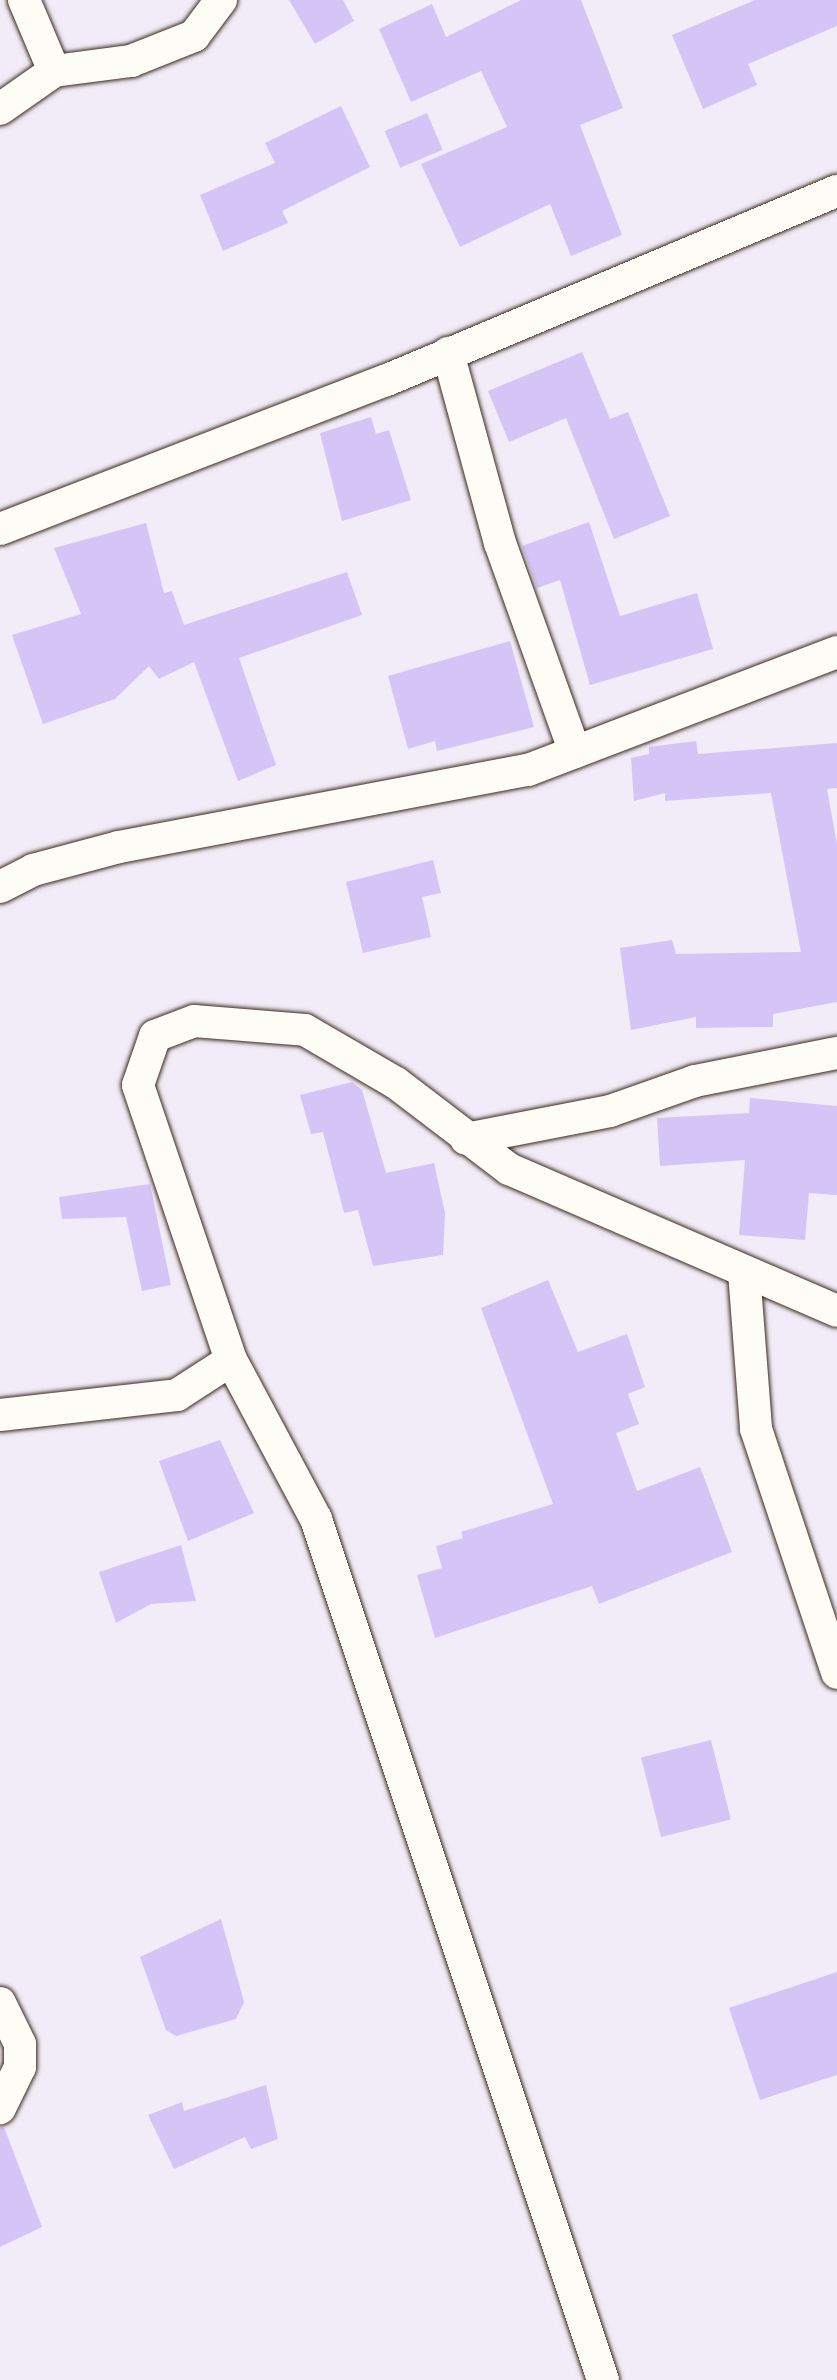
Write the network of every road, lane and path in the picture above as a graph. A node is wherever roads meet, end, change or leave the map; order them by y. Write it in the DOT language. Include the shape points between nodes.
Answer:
graph roads {
  1 [pos="24,0"];
  2 [pos="222,0"];
  3 [pos="54,71"];
  4 [pos="0,109"];
  5 [pos="837,192"];
  6 [pos="448,353"];
  7 [pos="0,529"];
  8 [pos="837,652"];
  9 [pos="575,752"];
  10 [pos="0,887"];
  11 [pos="837,1053"];
  12 [pos="466,1140"];
  13 [pos="744,1272"];
  14 [pos="837,1311"];
  15 [pos="231,1360"];
  16 [pos="0,1415"];
  17 [pos="837,1673"];
  18 [pos="0,2004"];
  19 [pos="0,2108"];
  20 [pos="603,2380"];
  1 -- 3 [label="street"];
  2 -- 3 [label="street" via="194,36 131,61"];
  3 -- 4 [label="street"];
  5 -- 6 [label="street"];
  6 -- 7 [label="street"];
  6 -- 9 [label="street" via="500,543"];
  8 -- 9 [label="street"];
  9 -- 10 [label="street" via="528,770 119,847 33,870"];
  11 -- 12 [label="street"];
  12 -- 13 [label="street" via="550,1189"];
  12 -- 15 [label="street" via="396,1082 304,1030 194,1021 155,1036 138,1084"];
  13 -- 14 [label="street"];
  13 -- 17 [label="street" via="756,1429"];
  15 -- 16 [label="street" via="177,1395"];
  15 -- 20 [label="street" via="316,1519"];
  18 -- 19 [label="street" via="20,2044 20,2067"];
}
